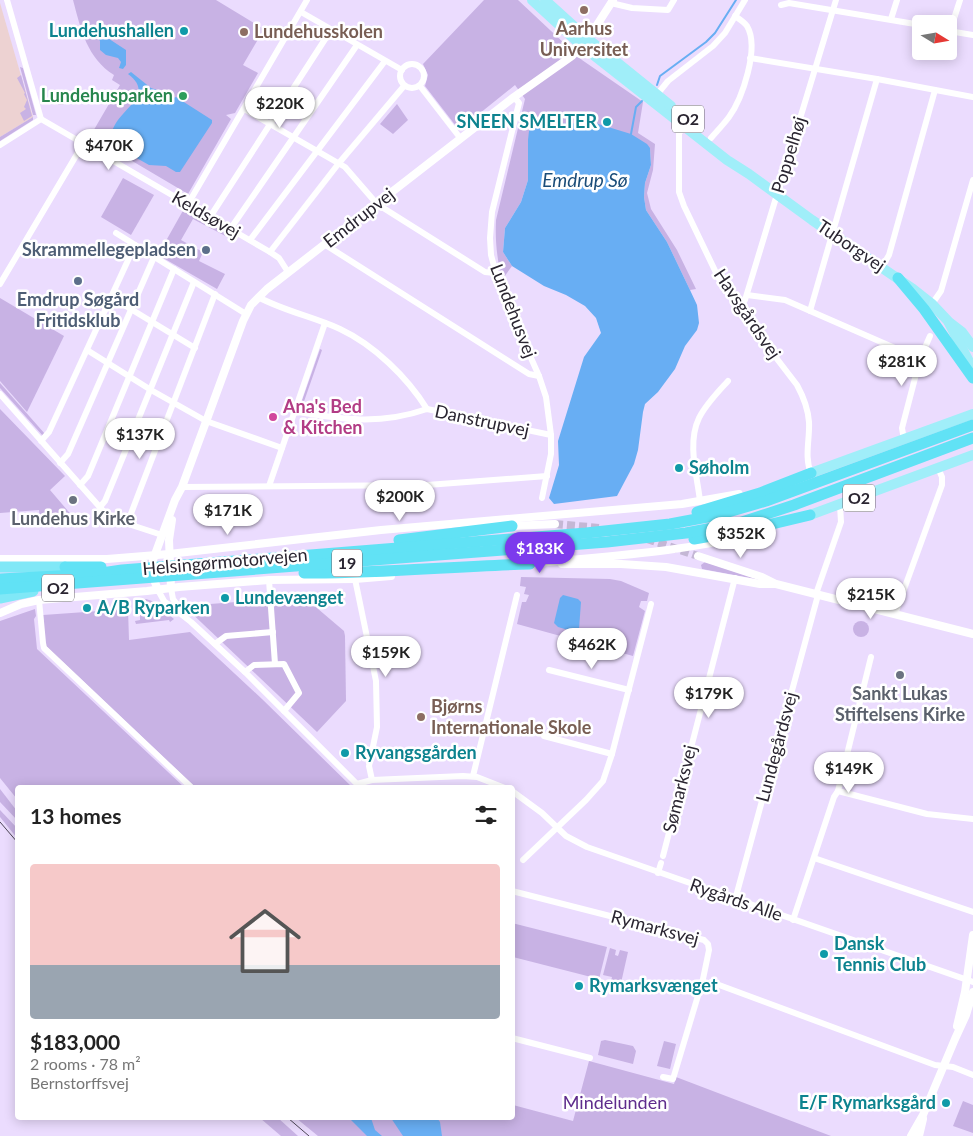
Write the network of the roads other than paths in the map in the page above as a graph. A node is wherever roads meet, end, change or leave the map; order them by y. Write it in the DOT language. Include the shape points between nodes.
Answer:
graph roads {
  1 [pos="8,0"];
  2 [pos="306,0"];
  3 [pos="532,0"];
  4 [pos="545,0"];
  5 [pos="674,0"];
  6 [pos="744,0"];
  7 [pos="836,0"];
  8 [pos="897,0"];
  9 [pos="960,0"];
  10 [pos="612,2"];
  11 [pos="781,5"];
  12 [pos="833,10"];
  13 [pos="301,12"];
  14 [pos="955,15"];
  15 [pos="735,16"];
  16 [pos="891,19"];
  17 [pos="912,23"];
  18 [pos="331,30"];
  19 [pos="958,32"];
  20 [pos="973,35"];
  21 [pos="585,42"];
  22 [pos="357,45"];
  23 [pos="750,58"];
  24 [pos="385,61"];
  25 [pos="815,69"];
  26 [pos="402,70"];
  27 [pos="877,79"];
  28 [pos="404,86"];
  29 [pos="420,86"];
  30 [pos="935,90"];
  31 [pos="514,97"];
  32 [pos="654,97"];
  33 [pos="973,97"];
  34 [pos="244,108"];
  35 [pos="41,119"];
  36 [pos="270,124"];
  37 [pos="685,126"];
  38 [pos="294,137"];
  39 [pos="711,138"];
  40 [pos="461,139"];
  41 [pos="83,144"];
  42 [pos="0,145"];
  43 [pos="317,150"];
  44 [pos="339,163"];
  45 [pos="749,174"];
  46 [pos="973,180"];
  47 [pos="777,196"];
  48 [pos="188,204"];
  49 [pos="377,204"];
  50 [pos="210,217"];
  51 [pos="231,228"];
  52 [pos="116,233"];
  53 [pos="832,233"];
  54 [pos="250,240"];
  55 [pos="324,244"];
  56 [pos="135,245"];
  57 [pos="270,252"];
  58 [pos="154,257"];
  59 [pos="882,267"];
  60 [pos="174,270"];
  61 [pos="288,272"];
  62 [pos="495,273"];
  63 [pos="898,278"];
  64 [pos="194,282"];
  65 [pos="0,284"];
  66 [pos="215,294"];
  67 [pos="747,295"];
  68 [pos="111,297"];
  69 [pos="258,297"];
  70 [pos="932,304"];
  71 [pos="738,308"];
  72 [pos="132,309"];
  73 [pos="810,310"];
  74 [pos="246,314"];
  75 [pos="152,322"];
  76 [pos="949,322"];
  77 [pos="325,323"];
  78 [pos="174,334"];
  79 [pos="930,336"];
  80 [pos="973,347"];
  81 [pos="195,348"];
  82 [pos="87,350"];
  83 [pos="920,359"];
  84 [pos="108,362"];
  85 [pos="972,363"];
  86 [pos="539,376"];
  87 [pos="130,377"];
  88 [pos="973,378"];
  89 [pos="728,381"];
  90 [pos="151,390"];
  91 [pos="0,394"];
  92 [pos="173,403"];
  93 [pos="427,409"];
  94 [pos="295,411"];
  95 [pos="973,414"];
  96 [pos="206,421"];
  97 [pos="973,425"];
  98 [pos="551,436"];
  99 [pos="973,438"];
  100 [pos="44,439"];
  101 [pos="904,440"];
  102 [pos="282,448"];
  103 [pos="973,455"];
  104 [pos="60,463"];
  105 [pos="938,468"];
  106 [pos="811,472"];
  107 [pos="547,476"];
  108 [pos="80,485"];
  109 [pos="269,486"];
  110 [pos="182,487"];
  111 [pos="542,498"];
  112 [pos="700,502"];
  113 [pos="840,505"];
  114 [pos="100,507"];
  115 [pos="810,515"];
  116 [pos="127,524"];
  117 [pos="556,524"];
  118 [pos="512,526"];
  119 [pos="586,533"];
  120 [pos="162,535"];
  121 [pos="169,540"];
  122 [pos="281,542"];
  123 [pos="567,545"];
  124 [pos="323,554"];
  125 [pos="169,556"];
  126 [pos="698,556"];
  127 [pos="156,558"];
  128 [pos="0,559"];
  129 [pos="530,564"];
  130 [pos="0,567"];
  131 [pos="122,570"];
  132 [pos="247,570"];
  133 [pos="735,578"];
  134 [pos="0,579"];
  135 [pos="355,579"];
  136 [pos="269,580"];
  137 [pos="115,581"];
  138 [pos="776,584"];
  139 [pos="170,585"];
  140 [pos="157,588"];
  141 [pos="0,589"];
  142 [pos="817,594"];
  143 [pos="517,595"];
  144 [pos="0,598"];
  145 [pos="39,600"];
  146 [pos="650,604"];
  147 [pos="0,613"];
  148 [pos="896,614"];
  149 [pos="191,622"];
  150 [pos="273,632"];
  151 [pos="973,634"];
  152 [pos="215,644"];
  153 [pos="872,657"];
  154 [pos="276,664"];
  155 [pos="549,670"];
  156 [pos="245,672"];
  157 [pos="628,690"];
  158 [pos="284,711"];
  159 [pos="544,736"];
  160 [pos="612,754"];
  161 [pos="473,776"];
  162 [pos="372,780"];
  163 [pos="189,785"];
  164 [pos="358,785"];
  165 [pos="361,785"];
  166 [pos="497,785"];
  167 [pos="838,791"];
  168 [pos="515,793"];
  169 [pos="973,819"];
  170 [pos="557,827"];
  171 [pos="663,856"];
  172 [pos="814,858"];
  173 [pos="523,860"];
  174 [pos="660,863"];
  175 [pos="658,873"];
  176 [pos="515,892"];
  177 [pos="735,900"];
  178 [pos="973,912"];
  179 [pos="793,920"];
  180 [pos="973,935"];
  181 [pos="712,982"];
  182 [pos="971,982"];
  183 [pos="969,992"];
  184 [pos="973,1007"];
  185 [pos="515,1039"];
  186 [pos="955,1039"];
  187 [pos="590,1058"];
  188 [pos="944,1066"];
  189 [pos="973,1075"];
  190 [pos="663,1077"];
  191 [pos="924,1115"];
  192 [pos="912,1136"];
  193 [pos="919,1136"];
  1 -- 35 [label="street"];
  2 -- 13 [label="street"];
  3 -- 21 [label="main road, Tuborgvej / O2"];
  4 -- 21 [label="main road, Tuborgvej / O2"];
  5 -- 10 [label="street, Emdrupvej" via="668,10 632,8"];
  6 -- 15 [label="street"];
  7 -- 12 [label="street, Poppelhøj"];
  8 -- 16 [label="street"];
  9 -- 14 [label="street"];
  10 -- 21 [label="street, Emdrupvej"];
  11 -- 12 [label="street" via="789,3"];
  12 -- 16 [label="street"];
  12 -- 25 [label="street, Poppelhøj"];
  13 -- 18 [label="street"];
  13 -- 34 [label="street"];
  15 -- 23 [label="street" via="747,27"];
  15 -- 32 [label="street" via="713,46 668,80"];
  16 -- 17 [label="street"];
  18 -- 22 [label="street"];
  18 -- 36 [label="street"];
  19 -- 20 [label="street"];
  21 -- 31 [label="street, Emdrupvej" via="572,56"];
  21 -- 32 [label="main road, Tuborgvej / O2"];
  22 -- 24 [label="street"];
  22 -- 38 [label="street"];
  23 -- 25 [label="street"];
  23 -- 39 [label="street" via="740,98"];
  24 -- 26 [label="street"];
  24 -- 43 [label="street"];
  25 -- 27 [label="street"];
  25 -- 47 [label="street, Poppelhøj"];
  26 -- 28 [label="street" via="400,78"];
  26 -- 29 [label="street" via="409,64 421,68 424,79"];
  27 -- 30 [label="street"];
  27 -- 53 [label="street"];
  28 -- 29 [label="street"];
  28 -- 44 [label="street"];
  29 -- 40 [label="street"];
  30 -- 33 [label="street"];
  30 -- 59 [label="street" via="889,255"];
  31 -- 40 [label="street, Emdrupvej"];
  31 -- 62 [label="street, Lundehusvej" via="520,103 492,212 491,255"];
  32 -- 37 [label="main road, Tuborgvej / O2"];
  32 -- 39 [label="main road, Tuborgvej / O2"];
  34 -- 36 [label="street"];
  34 -- 48 [label="street"];
  35 -- 41 [label="street, Keldsøvej"];
  35 -- 42 [label="street"];
  36 -- 38 [label="street"];
  36 -- 50 [label="street"];
  37 -- 45 [label="main road, Tuborgvej / O2"];
  37 -- 71 [label="street, Havsgårdsvej" via="679,139 679,192 720,281"];
  38 -- 43 [label="street"];
  38 -- 51 [label="street"];
  39 -- 45 [label="main road, Tuborgvej / O2"];
  40 -- 49 [label="street, Emdrupvej"];
  41 -- 48 [label="street, Keldsøvej"];
  41 -- 65 [label="street"];
  43 -- 44 [label="street"];
  43 -- 54 [label="street"];
  44 -- 49 [label="street"];
  44 -- 57 [label="street"];
  45 -- 47 [label="main road, Tuborgvej / O2"];
  46 -- 70 [label="street" via="941,291"];
  47 -- 53 [label="main road, Tuborgvej / O2"];
  47 -- 67 [label="street, Poppelhøj"];
  48 -- 50 [label="street, Keldsøvej"];
  49 -- 55 [label="street, Emdrupvej"];
  49 -- 62 [label="street" via="485,272"];
  50 -- 51 [label="street, Keldsøvej"];
  51 -- 54 [label="street, Keldsøvej"];
  52 -- 56 [label="street"];
  53 -- 59 [label="main road, Tuborgvej / O2"];
  53 -- 73 [label="street"];
  54 -- 57 [label="street, Keldsøvej"];
  55 -- 61 [label="street, Emdrupvej"];
  55 -- 86 [label="street" via="529,374"];
  56 -- 58 [label="street"];
  56 -- 68 [label="street"];
  57 -- 61 [label="street, Keldsøvej" via="279,258"];
  58 -- 60 [label="street"];
  58 -- 72 [label="street"];
  59 -- 63 [label="main road, Tuborgvej / O2"];
  60 -- 64 [label="street"];
  60 -- 75 [label="street"];
  61 -- 69 [label="street, Emdrupvej"];
  62 -- 86 [label="street, Lundehusvej"];
  63 -- 70 [label="main road, Tuborgvej / O2"];
  63 -- 88 [label="highway"];
  64 -- 66 [label="street"];
  64 -- 78 [label="street"];
  66 -- 74 [label="street"];
  66 -- 81 [label="street"];
  67 -- 71 [label="street, Poppelhøj"];
  67 -- 73 [label="street" via="777,298"];
  68 -- 72 [label="street"];
  68 -- 82 [label="street"];
  69 -- 74 [label="street, Emdrupvej"];
  69 -- 77 [label="street"];
  70 -- 76 [label="main road, Tuborgvej / O2"];
  71 -- 106 [label="street, Havsgårdsvej" via="803,396 809,422 808,463"];
  72 -- 75 [label="street"];
  72 -- 84 [label="street"];
  73 -- 83 [label="street"];
  74 -- 96 [label="street, Emdrupvej"];
  75 -- 78 [label="street"];
  75 -- 87 [label="street"];
  76 -- 80 [label="main road, Tuborgvej / O2"];
  76 -- 85 [label="main road, Tuborgvej / O2"];
  77 -- 93 [label="street" via="361,342 392,366"];
  77 -- 94 [label="street"];
  78 -- 81 [label="street"];
  78 -- 90 [label="street"];
  79 -- 83 [label="street"];
  81 -- 92 [label="street"];
  82 -- 84 [label="street"];
  82 -- 100 [label="street"];
  83 -- 101 [label="street" via="902,428"];
  84 -- 87 [label="street"];
  84 -- 104 [label="street" via="68,454"];
  86 -- 98 [label="street, Lundehusvej" via="546,397"];
  87 -- 90 [label="street"];
  87 -- 108 [label="street" via="88,476"];
  89 -- 112 [label="street" via="706,407 695,430 692,446"];
  90 -- 92 [label="street"];
  90 -- 114 [label="street"];
  91 -- 100 [label="street"];
  92 -- 96 [label="street"];
  92 -- 116 [label="street"];
  93 -- 94 [label="street, Danstrupvej" via="372,420 346,420"];
  93 -- 98 [label="street, Danstrupvej"];
  94 -- 102 [label="street"];
  95 -- 101 [label="main road, O2"];
  96 -- 102 [label="street"];
  96 -- 110 [label="street, Emdrupvej"];
  97 -- 119 [label="highway, Helsingørmotorvejen / 19" via="742,509 670,524"];
  98 -- 107 [label="street, Lundehusvej"];
  99 -- 123 [label="highway, Helsingørmotorvejen / 19" via="738,523 686,533"];
  100 -- 104 [label="street"];
  101 -- 106 [label="main road, O2"];
  102 -- 109 [label="street"];
  103 -- 105 [label="main road, O2"];
  104 -- 108 [label="street"];
  105 -- 113 [label="main road, O2"];
  105 -- 148 [label="street" via="942,485"];
  106 -- 112 [label="street" via="759,489"];
  106 -- 119 [label="highway, O2" via="716,507"];
  107 -- 109 [label="street" via="427,485"];
  107 -- 111 [label="street, Lundehusvej"];
  108 -- 114 [label="street"];
  109 -- 110 [label="street"];
  110 -- 120 [label="street, Emdrupvej"];
  110 -- 121 [label="street, Emdrupvej"];
  112 -- 122 [label="street"];
  113 -- 115 [label="main road, O2"];
  113 -- 142 [label="street, Lundegårdsvej" via="842,522"];
  114 -- 116 [label="street" via="114,519"];
  115 -- 123 [label="highway, O2" via="672,542"];
  115 -- 129 [label="street" via="772,529 705,545"];
  116 -- 120 [label="street"];
  117 -- 118 [label="street"];
  118 -- 122 [label="street"];
  118 -- 124 [label="highway" via="369,544"];
  119 -- 124 [label="highway, Helsingørmotorvejen / 19"];
  120 -- 121 [label="street"];
  120 -- 127 [label="street, Emdrupvej"];
  121 -- 125 [label="street, Emdrupvej"];
  122 -- 125 [label="street"];
  123 -- 132 [label="highway, Helsingørmotorvejen / 19"];
  124 -- 131 [label="highway, Helsingørmotorvejen / 19"];
  125 -- 127 [label="street"];
  125 -- 139 [label="street, Emdrupvej"];
  126 -- 138 [label="street"];
  127 -- 128 [label="street"];
  127 -- 139 [label="street"];
  127 -- 140 [label="street, Emdrupvej" via="153,571"];
  129 -- 132 [label="highway" via="342,573"];
  129 -- 133 [label="street" via="643,566"];
  129 -- 135 [label="street"];
  130 -- 131 [label="highway, O2" via="95,566"];
  131 -- 134 [label="highway, Helsingørmotorvejen / 19"];
  132 -- 137 [label="highway, Helsingørmotorvejen / 19"];
  133 -- 138 [label="street"];
  133 -- 171 [label="street, Sømarksvej"];
  135 -- 136 [label="street"];
  135 -- 162 [label="street" via="376,681 376,727 369,766"];
  136 -- 139 [label="street"];
  136 -- 150 [label="street"];
  137 -- 141 [label="highway, Helsingørmotorvejen / 19"];
  137 -- 144 [label="highway, O2"];
  138 -- 142 [label="street"];
  139 -- 140 [label="street"];
  139 -- 149 [label="street" via="176,604"];
  140 -- 145 [label="street"];
  140 -- 149 [label="street" via="164,601"];
  142 -- 148 [label="street"];
  142 -- 177 [label="street, Lundegårdsvej"];
  143 -- 161 [label="street"];
  145 -- 147 [label="street"];
  145 -- 163 [label="street" via="44,648"];
  146 -- 157 [label="street"];
  148 -- 151 [label="street"];
  149 -- 152 [label="street"];
  150 -- 152 [label="street" via="226,636"];
  150 -- 154 [label="street"];
  152 -- 156 [label="street"];
  153 -- 167 [label="street"];
  154 -- 156 [label="street" via="254,665"];
  154 -- 158 [label="street" via="284,664 299,694"];
  155 -- 157 [label="street"];
  156 -- 158 [label="street"];
  157 -- 160 [label="street"];
  158 -- 164 [label="street"];
  159 -- 160 [label="street"];
  160 -- 170 [label="street" via="603,781"];
  161 -- 162 [label="street"];
  161 -- 166 [label="street"];
  162 -- 165 [label="street"];
  167 -- 169 [label="street" via="927,814"];
  167 -- 172 [label="street"];
  168 -- 170 [label="street, Rygårds Alle"];
  170 -- 173 [label="street"];
  170 -- 175 [label="street, Rygårds Alle" via="587,848"];
  172 -- 178 [label="street"];
  172 -- 179 [label="street"];
  174 -- 175 [label="street"];
  175 -- 177 [label="street, Rygårds Alle"];
  176 -- 190 [label="street, Rymarksvej" via="704,940 708,944 702,979 673,1079"];
  177 -- 179 [label="street, Rygårds Alle"];
  179 -- 182 [label="street, Rygårds Alle"];
  180 -- 182 [label="street"];
  181 -- 188 [label="street"];
  182 -- 183 [label="street"];
  183 -- 186 [label="street"];
  184 -- 186 [label="street"];
  185 -- 187 [label="street"];
  186 -- 188 [label="street"];
  188 -- 189 [label="street"];
  188 -- 191 [label="street"];
  191 -- 192 [label="street"];
  191 -- 193 [label="street"];
}
